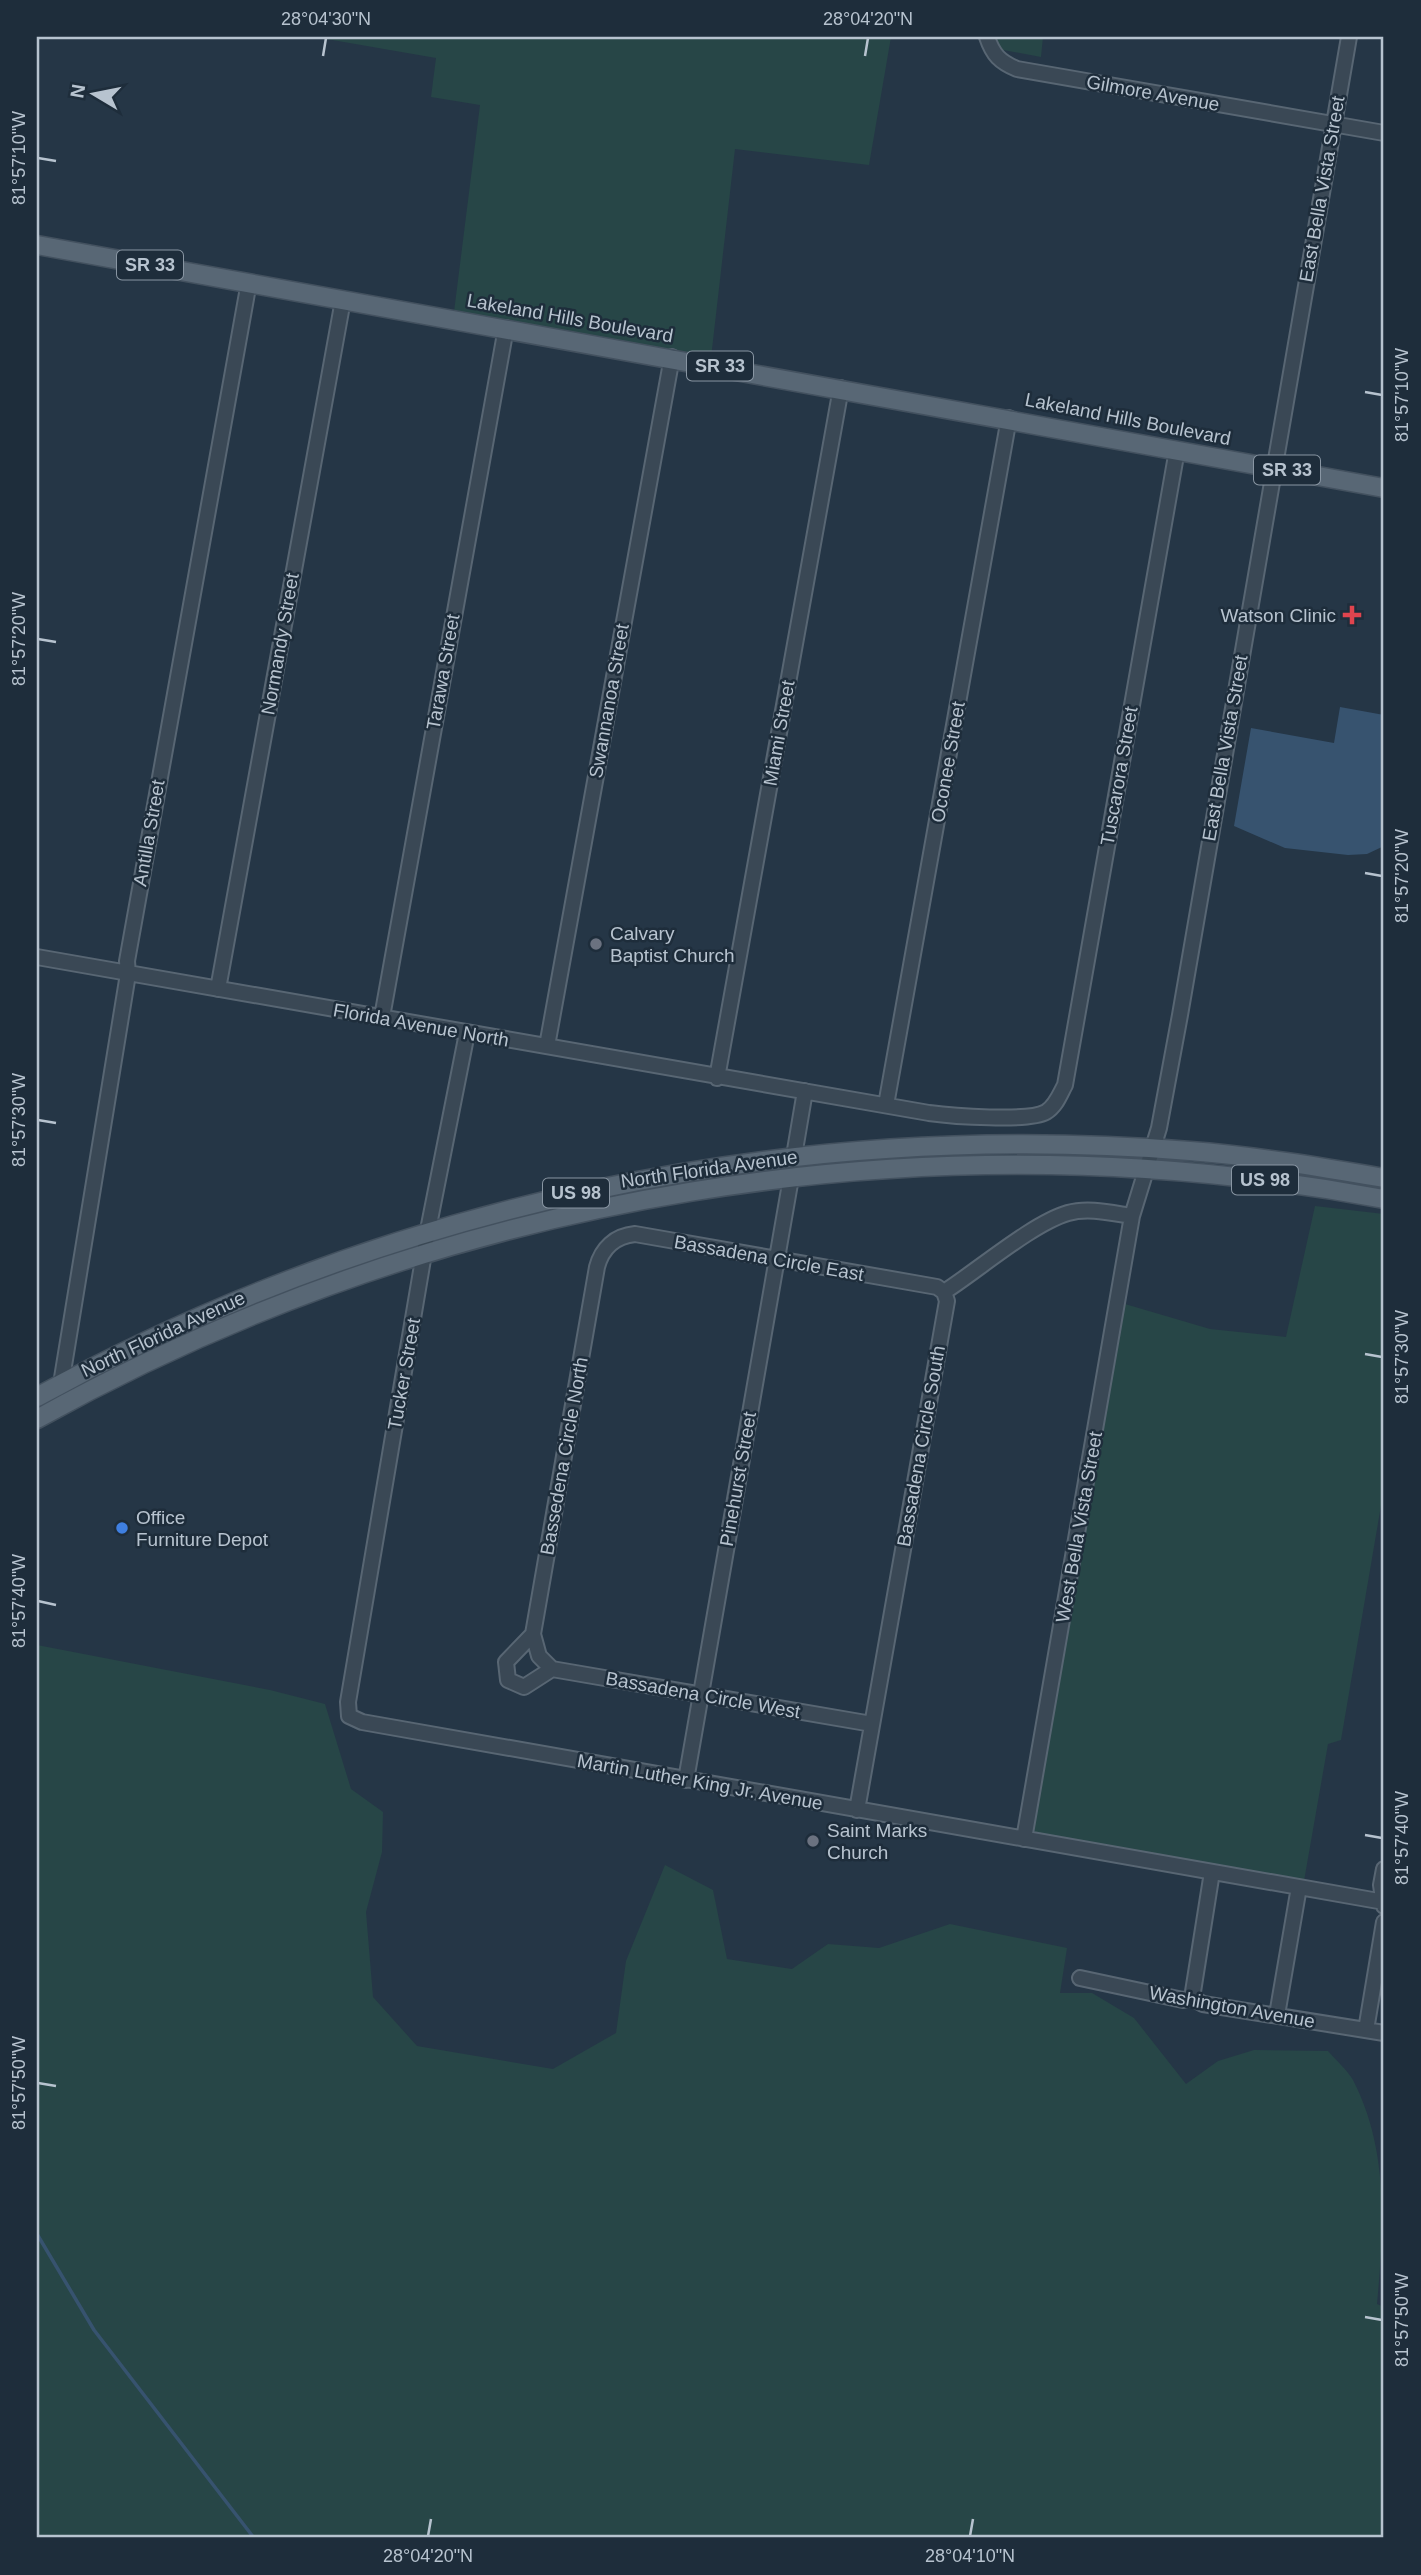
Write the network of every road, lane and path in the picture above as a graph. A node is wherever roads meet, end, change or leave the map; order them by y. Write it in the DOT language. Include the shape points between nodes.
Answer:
graph roads {
  1 [pos="987,37"];
  2 [pos="1349,37"];
  3 [pos="1334,125"];
  4 [pos="1384,133"];
  5 [pos="37,245"];
  6 [pos="249,282"];
  7 [pos="343,300"];
  8 [pos="506,327"];
  9 [pos="672,357"];
  10 [pos="841,388"];
  11 [pos="1009,418"];
  12 [pos="1177,450"];
  13 [pos="1276,468"];
  14 [pos="1384,488"];
  15 [pos="37,957"];
  16 [pos="128,974"];
  17 [pos="218,989"];
  18 [pos="382,1017"];
  19 [pos="467,1032"];
  20 [pos="547,1046"];
  21 [pos="717,1078"];
  22 [pos="805,1091"];
  23 [pos="886,1105"];
  24 [pos="1151,1148"];
  25 [pos="794,1156"];
  26 [pos="1145,1168"];
  27 [pos="791,1178"];
  28 [pos="1384,1178"];
  29 [pos="1384,1199"];
  30 [pos="1132,1216"];
  31 [pos="428,1230"];
  32 [pos="424,1254"];
  33 [pos="601,1255"];
  34 [pos="777,1259"];
  35 [pos="944,1292"];
  36 [pos="134,1347"];
  37 [pos="61,1384"];
  38 [pos="37,1397"];
  39 [pos="37,1410"];
  40 [pos="37,1419"];
  41 [pos="533,1634"];
  42 [pos="552,1669"];
  43 [pos="700,1695"];
  44 [pos="349,1716"];
  45 [pos="872,1724"];
  46 [pos="686,1780"];
  47 [pos="857,1810"];
  48 [pos="1024,1839"];
  49 [pos="1384,1869"];
  50 [pos="1212,1872"];
  51 [pos="1300,1887"];
  52 [pos="1384,1903"];
  53 [pos="1384,1922"];
  54 [pos="1080,1978"];
  55 [pos="1192,1998"];
  56 [pos="1277,2015"];
  57 [pos="1366,2030"];
  58 [pos="1384,2034"];
  1 -- 3 [label="street, Gilmore Avenue" via="1002,63 1017,69"];
  2 -- 3 [label="street, East Bella Vista Street"];
  3 -- 4 [label="street, Gilmore Avenue"];
  3 -- 13 [label="street, East Bella Vista Street"];
  5 -- 6 [label="main road, Lakeland Hills Boulevard / SR 33"];
  6 -- 7 [label="main road, Lakeland Hills Boulevard / SR 33"];
  6 -- 16 [label="street, Antilla Street"];
  7 -- 8 [label="main road, Lakeland Hills Boulevard / SR 33"];
  7 -- 17 [label="street, Normandy Street"];
  8 -- 9 [label="main road, Lakeland Hills Boulevard / SR 33"];
  8 -- 18 [label="street, Tarawa Street"];
  9 -- 10 [label="main road, Lakeland Hills Boulevard / SR 33"];
  9 -- 20 [label="street, Swannanoa Street"];
  10 -- 11 [label="main road, Lakeland Hills Boulevard / SR 33"];
  10 -- 21 [label="street, Miami Street"];
  11 -- 12 [label="main road, Lakeland Hills Boulevard / SR 33"];
  11 -- 23 [label="street, Oconee Street"];
  12 -- 13 [label="main road, Lakeland Hills Boulevard / SR 33"];
  12 -- 23 [label="street, Tuscarora Street" via="1065,1085 1046,1112 1030,1117 945,1115"];
  13 -- 14 [label="main road, Lakeland Hills Boulevard / SR 33"];
  13 -- 24 [label="street, East Bella Vista Street" via="1173,1053"];
  15 -- 16 [label="street, Florida Avenue North"];
  16 -- 17 [label="street, Florida Avenue North"];
  16 -- 37 [label="street, Antilla Street"];
  17 -- 18 [label="street, Florida Avenue North"];
  18 -- 19 [label="street, Florida Avenue North"];
  19 -- 20 [label="street, Florida Avenue North"];
  19 -- 31 [label="street, Tucker Street"];
  20 -- 21 [label="street, Florida Avenue North"];
  21 -- 22 [label="street, Florida Avenue North"];
  22 -- 23 [label="street"];
  22 -- 25 [label="street"];
  24 -- 25 [label="main road, North Florida Avenue / US 98" via="971,1145"];
  24 -- 26 [label="street, East Bella Vista Street"];
  24 -- 28 [label="main road, North Florida Avenue / US 98"];
  25 -- 31 [label="main road, North Florida Avenue / US 98" via="611,1185"];
  26 -- 27 [label="main road, North Florida Avenue / US 98" via="965,1164"];
  26 -- 29 [label="main road, North Florida Avenue / US 98" via="1268,1180"];
  26 -- 30 [label="street, West Bella Vista Street"];
  27 -- 32 [label="main road, North Florida Avenue / US 98" via="732,1183 612,1204"];
  27 -- 34 [label="street, Pinehurst Street"];
  30 -- 35 [label="street" via="1069,1212 1049,1220"];
  30 -- 48 [label="street, West Bella Vista Street"];
  31 -- 32 [label="street, Tucker Street"];
  31 -- 36 [label="main road, North Florida Avenue / US 98" via="242,1297"];
  32 -- 40 [label="main road, North Florida Avenue / US 98" via="262,1311"];
  32 -- 44 [label="street, Tucker Street"];
  33 -- 34 [label="street, Bassadena Circle East" via="615,1240 635,1234"];
  33 -- 41 [label="street, Bassedena Circle North"];
  34 -- 35 [label="street, Bassadena Circle East" via="937,1287"];
  34 -- 43 [label="street, Pinehurst Street"];
  35 -- 45 [label="street, Bassadena Circle South" via="947,1301"];
  36 -- 37 [label="main road, North Florida Avenue / US 98"];
  36 -- 39 [label="main road" via="129,1359"];
  37 -- 38 [label="main road, North Florida Avenue / US 98"];
  41 -- 42 [label="street, Bassedena Circle North" via="539,1656"];
  41 -- 42 [label="street" via="506,1661 508,1680 524,1687"];
  42 -- 43 [label="street, Bassadena Circle West"];
  43 -- 45 [label="street, Bassadena Circle West"];
  43 -- 46 [label="street, Pinehurst Street"];
  44 -- 46 [label="street, Martin Luther King Jr. Avenue"];
  45 -- 47 [label="street, Bassadena Circle South"];
  46 -- 47 [label="street, Martin Luther King Jr. Avenue"];
  47 -- 48 [label="street, Martin Luther King Jr. Avenue"];
  48 -- 50 [label="street, Martin Luther King Jr. Avenue"];
  49 -- 52 [label="street"];
  50 -- 51 [label="street, Martin Luther King Jr. Avenue"];
  50 -- 55 [label="street"];
  51 -- 52 [label="street, Martin Luther King Jr. Avenue"];
  51 -- 56 [label="street"];
  53 -- 57 [label="street"];
  54 -- 55 [label="street, Washington Avenue" via="1183,2000"];
  55 -- 56 [label="street, Washington Avenue" via="1203,2004"];
  56 -- 57 [label="street, Washington Avenue"];
  57 -- 58 [label="street, Washington Avenue"];
}
